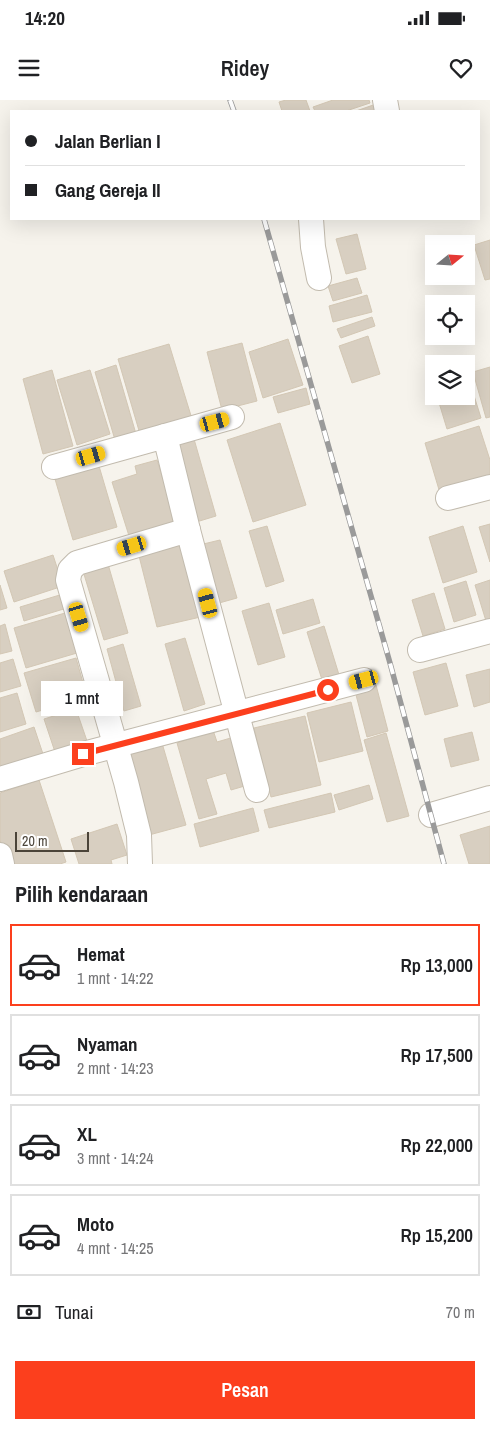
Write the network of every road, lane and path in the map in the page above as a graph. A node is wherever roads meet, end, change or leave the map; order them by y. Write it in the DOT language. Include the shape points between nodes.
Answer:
graph roads {
  1 [pos="311,220"];
  2 [pos="319,278"];
  3 [pos="232,417"];
  4 [pos="165,436"];
  5 [pos="54,467"];
  6 [pos="490,487"];
  7 [pos="448,498"];
  8 [pos="188,530"];
  9 [pos="490,631"];
  10 [pos="420,650"];
  11 [pos="364,680"];
  12 [pos="237,714"];
  13 [pos="117,746"];
  14 [pos="0,779"];
  15 [pos="257,790"];
  16 [pos="490,798"];
  17 [pos="431,815"];
  18 [pos="0,855"];
  19 [pos="2,864"];
  20 [pos="140,864"];
  1 -- 2 [label="street"];
  3 -- 4 [label="street"];
  4 -- 5 [label="street"];
  4 -- 8 [label="street"];
  6 -- 7 [label="street"];
  8 -- 12 [label="street"];
  8 -- 13 [label="street" via="77,563 70,570 68,580"];
  9 -- 10 [label="street"];
  11 -- 12 [label="street"];
  12 -- 13 [label="street"];
  12 -- 15 [label="street"];
  13 -- 14 [label="street"];
  13 -- 20 [label="street" via="139,835"];
  16 -- 17 [label="street"];
  18 -- 19 [label="street"];
}
